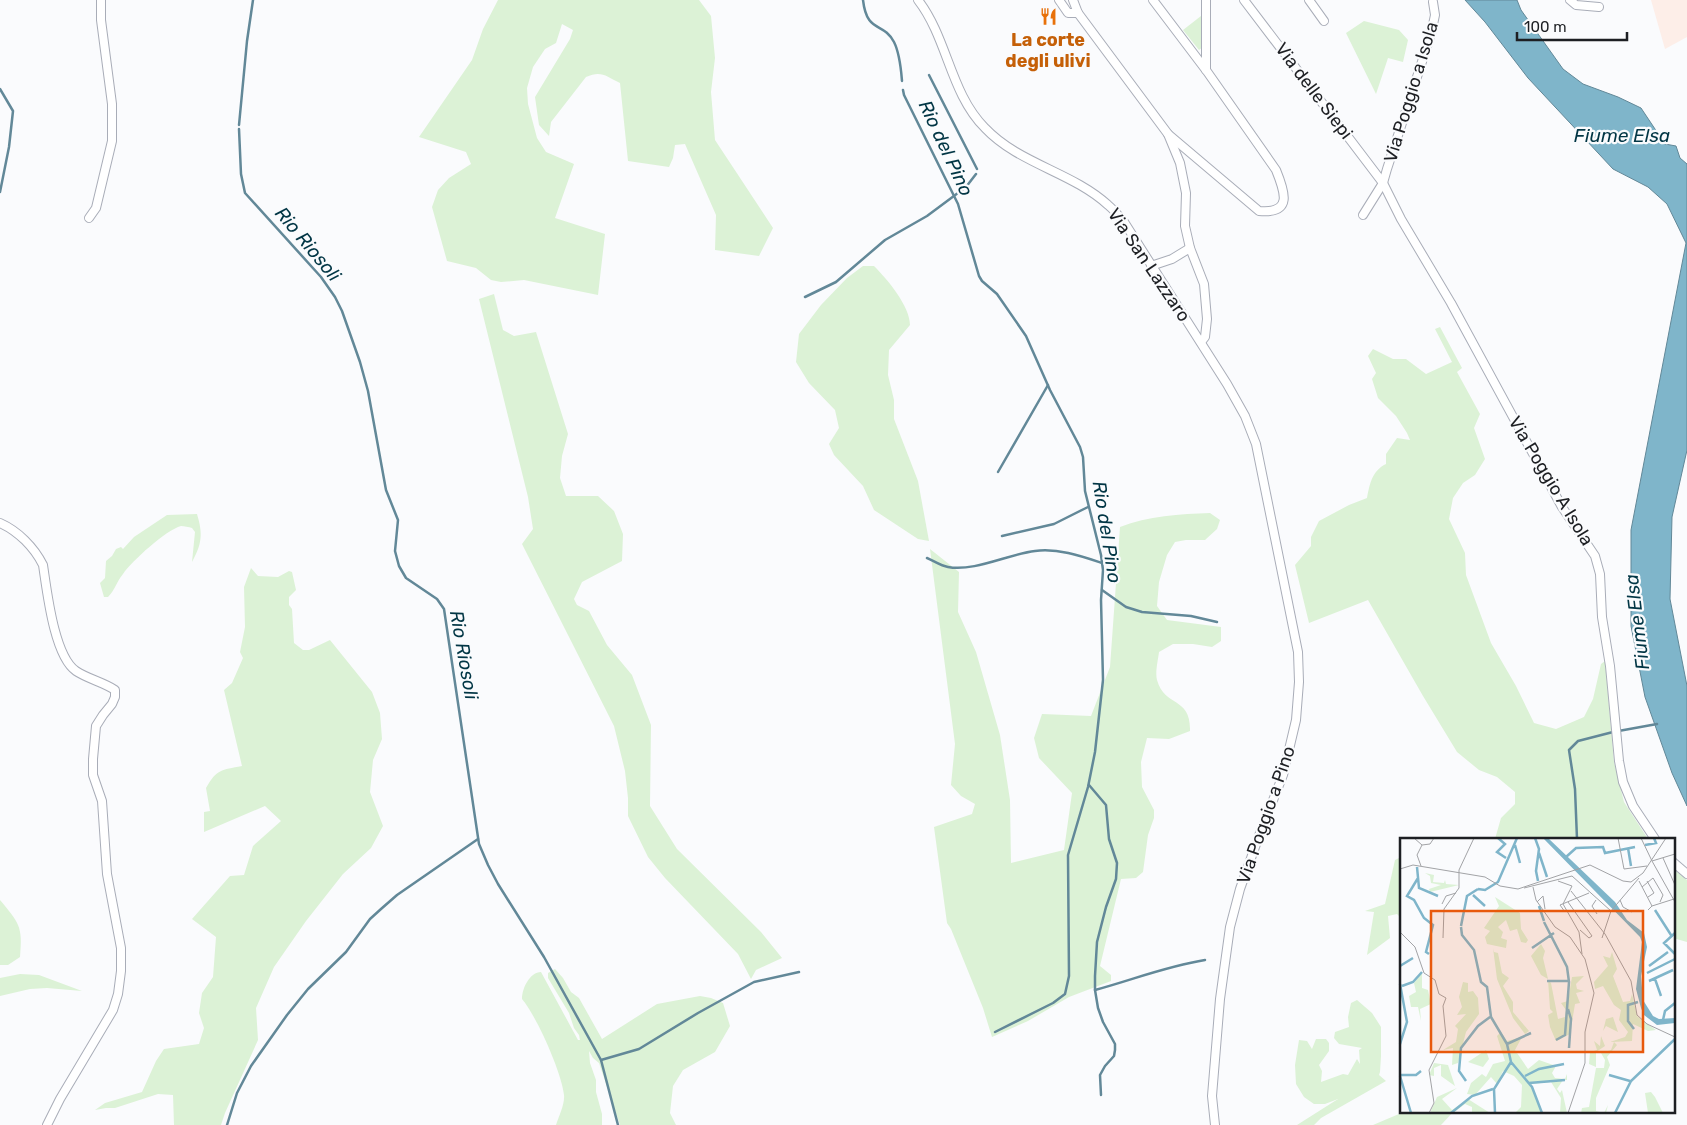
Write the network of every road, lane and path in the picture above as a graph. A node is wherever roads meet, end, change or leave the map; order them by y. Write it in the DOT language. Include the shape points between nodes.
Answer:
graph roads {
  1 [pos="101,0"];
  2 [pos="918,0"];
  3 [pos="1059,0"];
  4 [pos="1073,0"];
  5 [pos="1153,0"];
  6 [pos="1206,0"];
  7 [pos="1244,0"];
  8 [pos="1309,0"];
  9 [pos="1570,0"];
  10 [pos="1432,1"];
  11 [pos="1599,7"];
  12 [pos="1078,13"];
  13 [pos="1324,21"];
  14 [pos="1206,70"];
  15 [pos="1168,134"];
  16 [pos="1383,182"];
  17 [pos="1362,215"];
  18 [pos="89,218"];
  19 [pos="1190,248"];
  20 [pos="1151,266"];
  21 [pos="1201,342"];
  22 [pos="0,523"];
  23 [pos="1654,838"];
  24 [pos="1674,863"];
  25 [pos="1687,874"];
  26 [pos="47,1125"];
  27 [pos="1216,1125"];
  1 -- 18 [label="street" via="112,104 112,141 96,208"];
  2 -- 20 [label="street, Via San Lazzaro" via="936,27 963,98 984,128 1008,147 1108,205 1124,222"];
  3 -- 12 [label="street" via="1068,13"];
  4 -- 12 [label="street"];
  5 -- 14 [label="street"];
  6 -- 14 [label="street"];
  7 -- 16 [label="street, Via delle Siepi"];
  8 -- 13 [label="street"];
  9 -- 11 [label="street" via="1576,5"];
  10 -- 16 [label="street, Via Poggio a Isola" via="1435,15 1431,34"];
  12 -- 15 [label="street"];
  14 -- 15 [label="street" via="1276,170 1284,202 1276,211 1259,212"];
  15 -- 19 [label="street" via="1185,179 1185,226"];
  16 -- 17 [label="street, Via Poggio A Isola"];
  16 -- 23 [label="street, Via Poggio A Isola" via="1562,507 1595,556 1600,574 1602,617 1623,782 1632,806"];
  19 -- 20 [label="street"];
  19 -- 21 [label="street" via="1204,284 1207,320 1205,337"];
  20 -- 21 [label="street, Via San Lazzaro"];
  21 -- 27 [label="street, Via Poggio a Pino" via="1245,416 1256,444 1298,652 1299,682 1296,720 1283,776 1240,889 1230,927 1212,1096"];
  22 -- 26 [label="street" via="20,536 38,556 64,659 75,671 114,690 115,697 96,726 93,759 102,801 107,874 122,948 118,994 113,1010"];
  24 -- 25 [label="street"];
}
